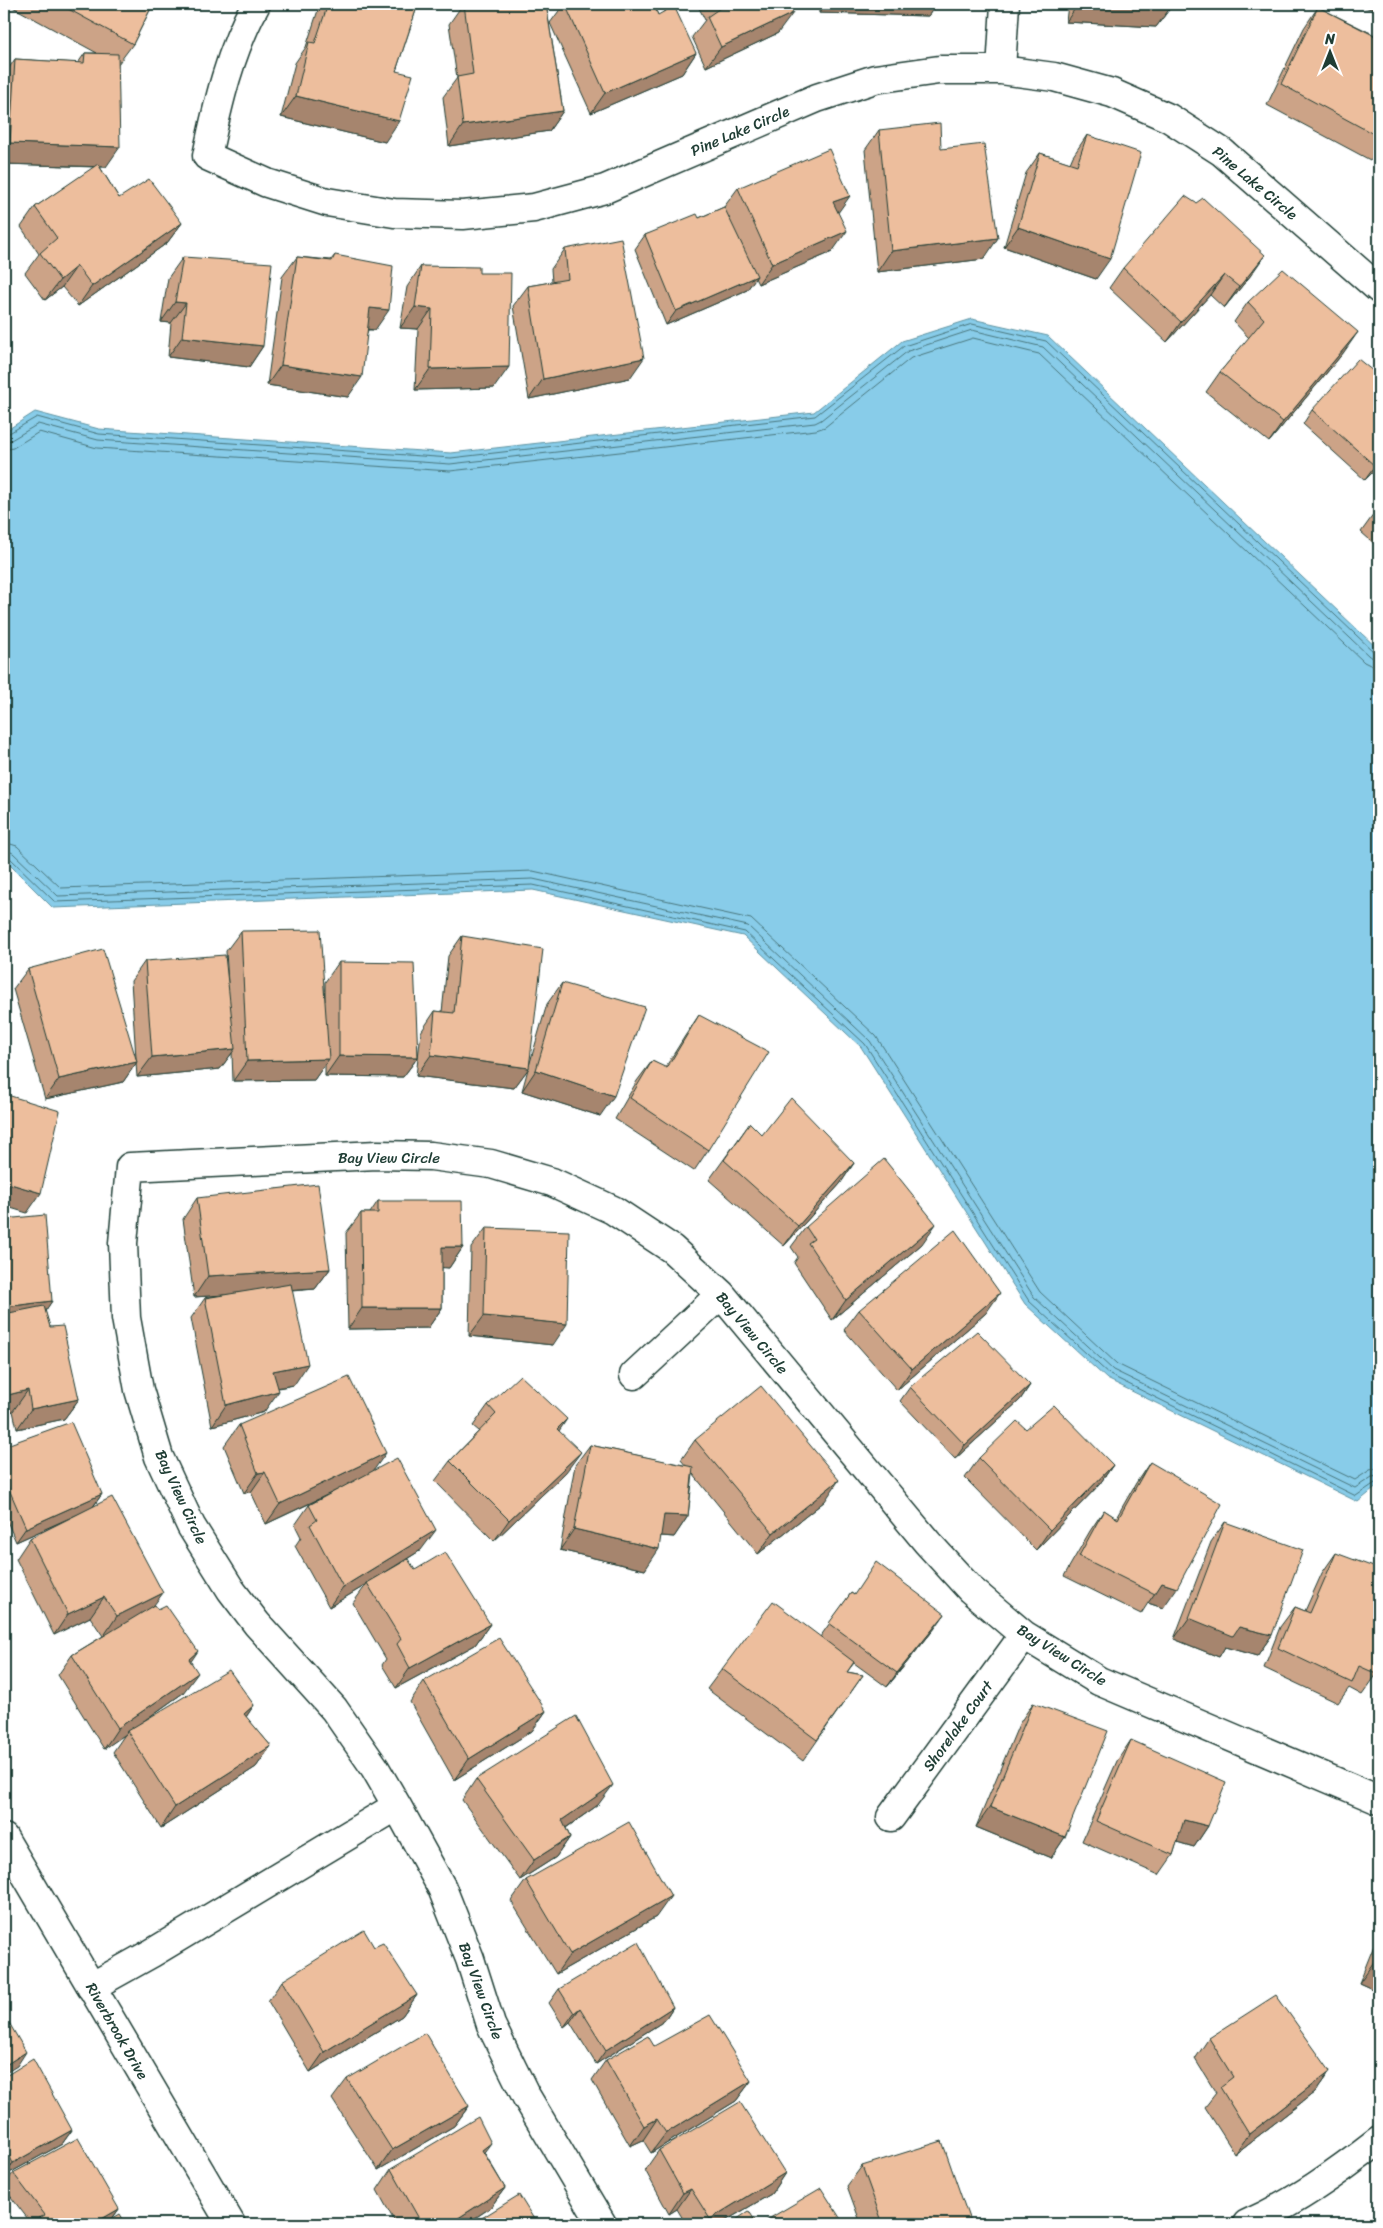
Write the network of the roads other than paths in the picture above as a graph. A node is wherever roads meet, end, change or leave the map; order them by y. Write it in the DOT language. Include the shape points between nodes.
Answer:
graph roads {
  1 [pos="256,4"];
  2 [pos="1005,4"];
  3 [pos="1001,70"];
  4 [pos="1375,278"];
  5 [pos="721,1294"];
  6 [pos="634,1376"];
  7 [pos="1024,1635"];
  8 [pos="1379,1800"];
  9 [pos="397,1806"];
  10 [pos="891,1817"];
  11 [pos="4,1838"];
  12 [pos="91,1987"];
  13 [pos="1379,2140"];
  14 [pos="231,2224"];
  15 [pos="602,2224"];
  16 [pos="1248,2224"];
  1 -- 3 [label="street, Pine Lake Circle" via="245,24 222,88 207,156 267,183 318,199 394,213 463,215 534,208 604,189 818,98 875,80 939,70"];
  2 -- 3 [label="street"];
  3 -- 4 [label="street, Pine Lake Circle" via="1054,77 1112,93 1169,118 1222,152"];
  5 -- 6 [label="street"];
  5 -- 7 [label="street, Bay View Circle" via="926,1542 970,1589"];
  5 -- 9 [label="street, Bay View Circle" via="672,1249 613,1210 552,1182 491,1164 431,1156 377,1155 130,1167 123,1243 126,1318 139,1390 159,1457 191,1526 230,1590 334,1709"];
  7 -- 8 [label="street, Bay View Circle" via="1099,1681"];
  7 -- 10 [label="street, Shorelake Court"];
  9 -- 12 [label="street"];
  9 -- 15 [label="street, Bay View Circle" via="442,1888 491,2025 526,2096"];
  11 -- 12 [label="street, Riverbrook Drive"];
  12 -- 14 [label="street, Riverbrook Drive"];
  13 -- 16 [label="street" via="1337,2173"];
}
